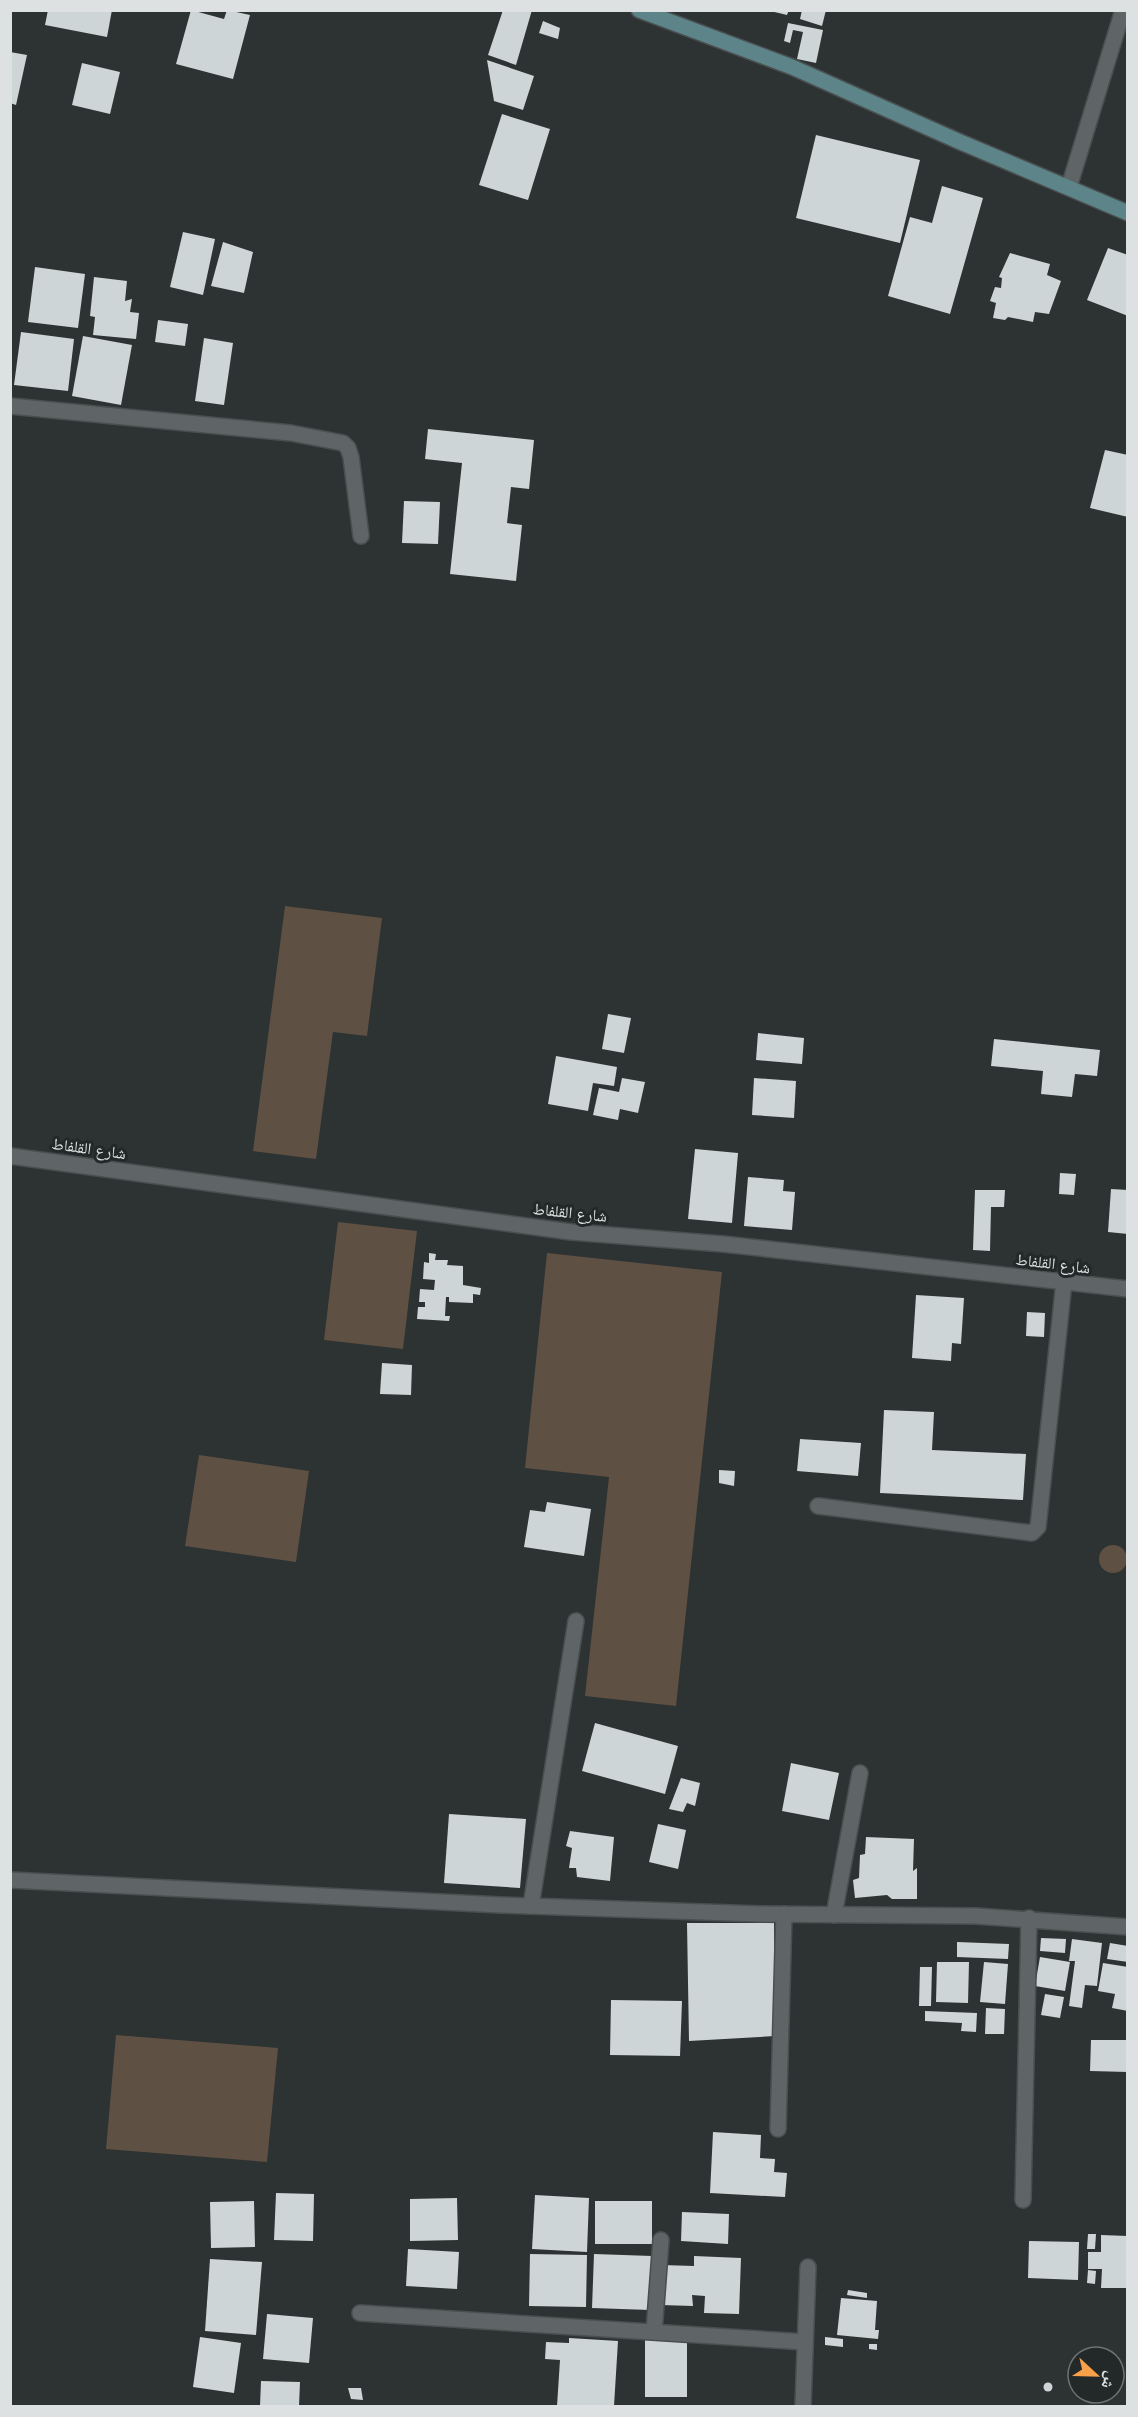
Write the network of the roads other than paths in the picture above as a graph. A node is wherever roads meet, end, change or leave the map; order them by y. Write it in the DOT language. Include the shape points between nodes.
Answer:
graph roads {
  1 [pos="639,10"];
  2 [pos="1123,10"];
  3 [pos="663,14"];
  4 [pos="1068,187"];
  5 [pos="1128,213"];
  6 [pos="10,406"];
  7 [pos="361,536"];
  8 [pos="10,1156"];
  9 [pos="1064,1282"];
  10 [pos="1128,1289"];
  11 [pos="818,1506"];
  12 [pos="576,1621"];
  13 [pos="860,1773"];
  14 [pos="10,1880"];
  15 [pos="531,1906"];
  16 [pos="784,1914"];
  17 [pos="834,1915"];
  18 [pos="1029,1918"];
  19 [pos="1128,1927"];
  20 [pos="778,2129"];
  21 [pos="1023,2200"];
  22 [pos="661,2240"];
  23 [pos="808,2267"];
  24 [pos="360,2313"];
  25 [pos="654,2332"];
  26 [pos="805,2342"];
  27 [pos="803,2406"];
  1 -- 3 [label="street"];
  2 -- 4 [label="street"];
  3 -- 4 [label="street"];
  4 -- 5 [label="street"];
  6 -- 7 [label="street" via="291,433 343,443 351,457"];
  8 -- 9 [label="street, شارع القلفاط" via="571,1232 735,1245"];
  9 -- 10 [label="street, شارع القلفاط"];
  9 -- 11 [label="street" via="1038,1527 1032,1533"];
  12 -- 15 [label="street"];
  13 -- 17 [label="street"];
  14 -- 15 [label="street"];
  15 -- 16 [label="street"];
  16 -- 17 [label="street"];
  16 -- 20 [label="street"];
  17 -- 18 [label="street"];
  18 -- 19 [label="street"];
  18 -- 21 [label="street"];
  22 -- 25 [label="street"];
  23 -- 26 [label="street"];
  24 -- 25 [label="street"];
  25 -- 26 [label="street"];
  26 -- 27 [label="street"];
}
